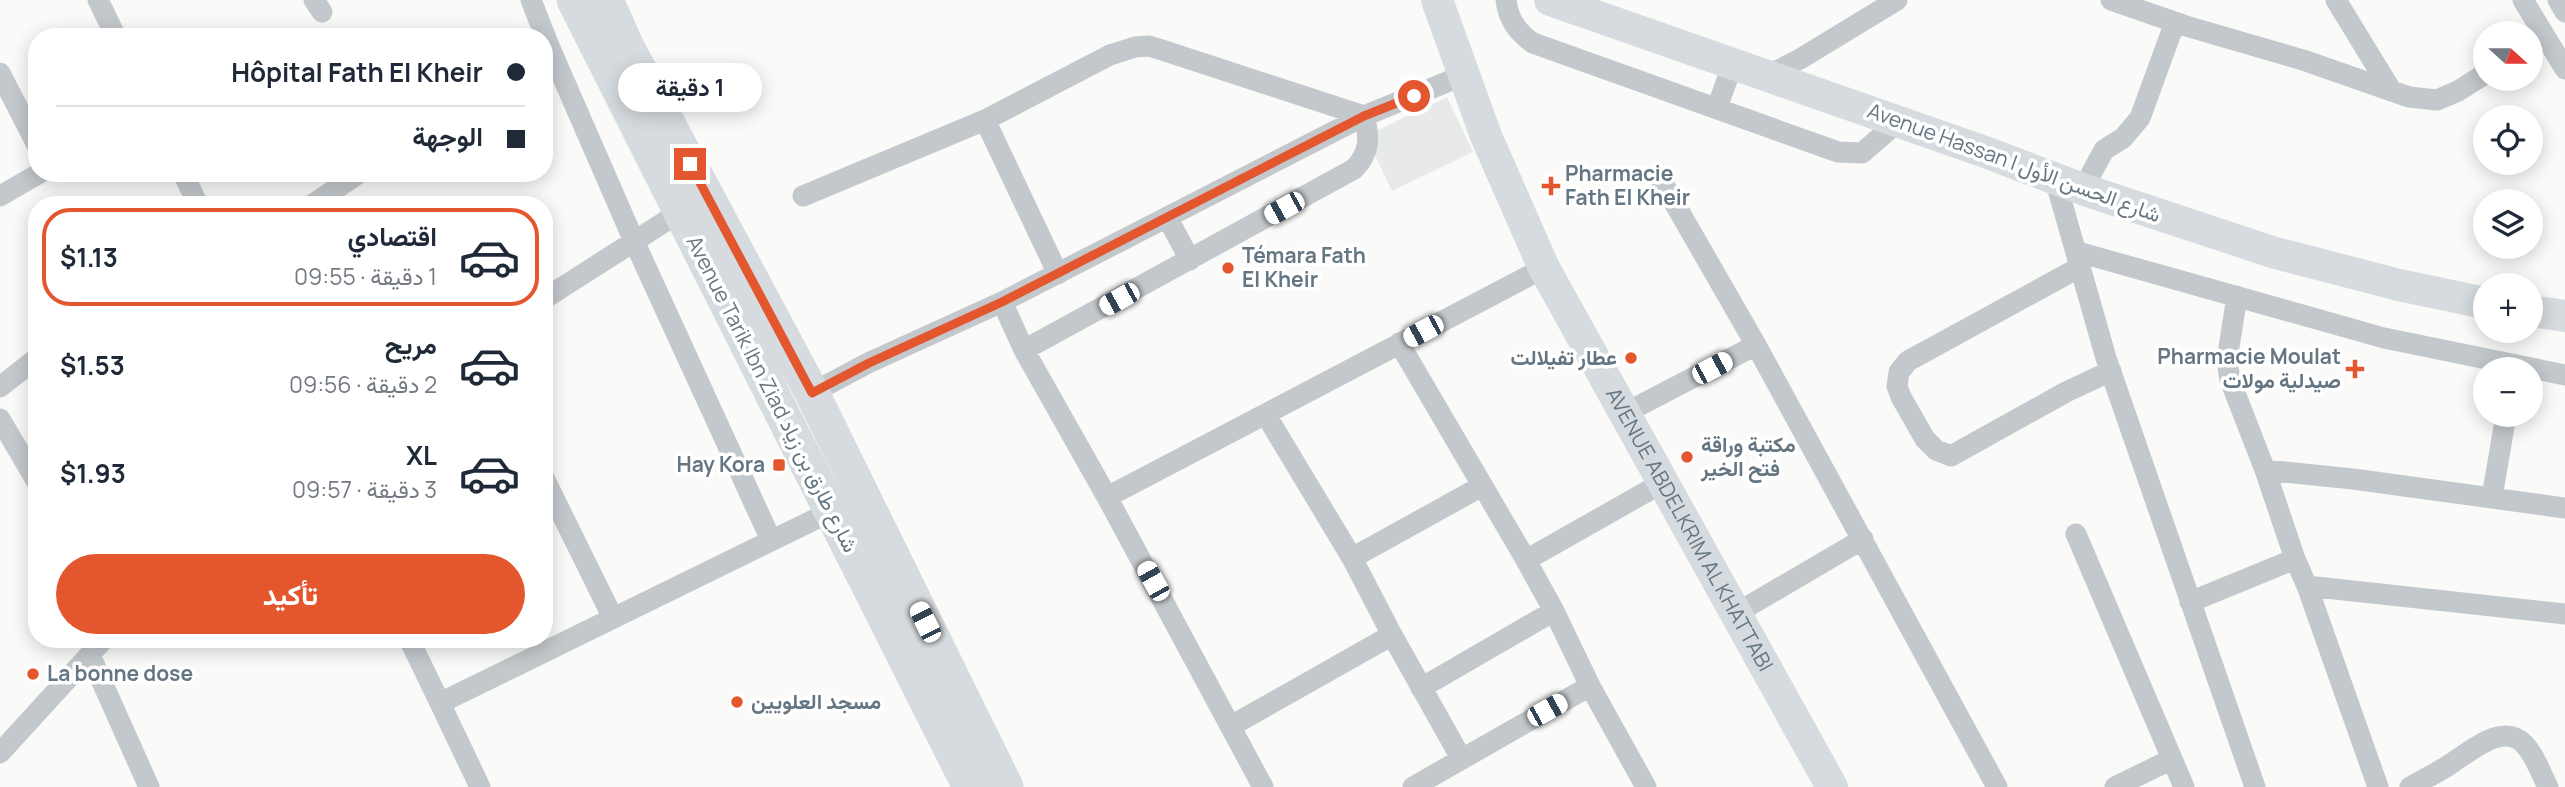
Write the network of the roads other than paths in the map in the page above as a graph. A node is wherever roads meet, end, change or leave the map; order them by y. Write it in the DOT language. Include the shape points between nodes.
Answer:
graph roads {
  1 [pos="98,0"];
  2 [pos="531,0"];
  3 [pos="574,0"];
  4 [pos="606,0"];
  5 [pos="1437,0"];
  6 [pos="1506,0"];
  7 [pos="1550,0"];
  8 [pos="1896,0"];
  9 [pos="2111,0"];
  10 [pos="2336,0"];
  11 [pos="2523,0"];
  12 [pos="2558,0"];
  13 [pos="1591,6"];
  14 [pos="2565,12"];
  15 [pos="2530,21"];
  16 [pos="2175,22"];
  17 [pos="112,28"];
  18 [pos="540,28"];
  19 [pos="2543,47"];
  20 [pos="553,62"];
  21 [pos="1732,63"];
  22 [pos="2564,67"];
  23 [pos="0,73"];
  24 [pos="1464,75"];
  25 [pos="1767,76"];
  26 [pos="2473,82"];
  27 [pos="2391,90"];
  28 [pos="1717,108"];
  29 [pos="1364,116"];
  30 [pos="985,120"];
  31 [pos="1899,121"];
  32 [pos="28,127"];
  33 [pos="1660,178"];
  34 [pos="2055,179"];
  35 [pos="28,180"];
  36 [pos="346,182"];
  37 [pos="2085,190"];
  38 [pos="0,196"];
  39 [pos="325,196"];
  40 [pos="803,196"];
  41 [pos="680,212"];
  42 [pos="1167,217"];
  43 [pos="634,241"];
  44 [pos="2079,259"];
  45 [pos="1190,260"];
  46 [pos="1544,268"];
  47 [pos="1058,274"];
  48 [pos="553,293"];
  49 [pos="2237,296"];
  50 [pos="2473,300"];
  51 [pos="1002,302"];
  52 [pos="2543,313"];
  53 [pos="2565,316"];
  54 [pos="1399,343"];
  55 [pos="1756,345"];
  56 [pos="1024,350"];
  57 [pos="2473,359"];
  58 [pos="28,365"];
  59 [pos="2111,371"];
  60 [pos="2543,372"];
  61 [pos="2565,375"];
  62 [pos="0,387"];
  63 [pos="812,393"];
  64 [pos="1625,413"];
  65 [pos="1266,415"];
  66 [pos="0,419"];
  67 [pos="2504,427"];
  68 [pos="28,467"];
  69 [pos="2265,470"];
  70 [pos="1662,483"];
  71 [pos="1482,486"];
  72 [pos="553,496"];
  73 [pos="1107,497"];
  74 [pos="2492,497"];
  75 [pos="2565,508"];
  76 [pos="832,511"];
  77 [pos="2076,534"];
  78 [pos="1863,539"];
  79 [pos="771,540"];
  80 [pos="1352,558"];
  81 [pos="2295,559"];
  82 [pos="1526,560"];
  83 [pos="2307,586"];
  84 [pos="2190,602"];
  85 [pos="1554,611"];
  86 [pos="1734,614"];
  87 [pos="2565,614"];
  88 [pos="613,618"];
  89 [pos="1392,635"];
  90 [pos="553,647"];
  91 [pos="96,648"];
  92 [pos="97,648"];
  93 [pos="413,648"];
  94 [pos="552,648"];
  95 [pos="1590,686"];
  96 [pos="1421,688"];
  97 [pos="440,703"];
  98 [pos="1231,726"];
  99 [pos="0,753"];
  100 [pos="1461,758"];
  101 [pos="2172,759"];
  102 [pos="149,787"];
  103 [pos="480,787"];
  104 [pos="970,787"];
  105 [pos="1006,787"];
  106 [pos="1264,787"];
  107 [pos="1413,787"];
  108 [pos="1646,787"];
  109 [pos="1832,787"];
  110 [pos="1997,787"];
  111 [pos="2115,787"];
  112 [pos="2184,787"];
  113 [pos="2255,787"];
  114 [pos="2378,787"];
  115 [pos="2410,787"];
  116 [pos="2548,787"];
  1 -- 17 [label="street"];
  2 -- 18 [label="street"];
  3 -- 41 [label="main road, Avenue Tarik Ibn Ziad شارع طارق بن زياد"];
  4 -- 63 [label="main road, Avenue Tarik Ibn Ziad شارع طارق بن زياد"];
  5 -- 24 [label="main road, AVENUE ABDELKRIM AL KHATTABI"];
  6 -- 28 [label="street" via="1507,13 1519,34 1533,43"];
  7 -- 13 [label="main road, Avenue Hassan I شارع الحسن الأول"];
  8 -- 25 [label="street"];
  9 -- 16 [label="street"];
  10 -- 27 [label="street"];
  11 -- 15 [label="street"];
  12 -- 14 [label="street"];
  13 -- 21 [label="main road, Avenue Hassan I شارع الحسن الأول"];
  16 -- 27 [label="street"];
  16 -- 37 [label="street" via="2140,118 2123,138 2104,150"];
  19 -- 22 [label="street"];
  20 -- 43 [label="street"];
  21 -- 25 [label="main road, Avenue Hassan I شارع الحسن الأول"];
  21 -- 28 [label="street"];
  23 -- 32 [label="street"];
  24 -- 29 [label="street"];
  24 -- 46 [label="main road, AVENUE ABDELKRIM AL KHATTABI"];
  25 -- 31 [label="main road, Avenue Hassan I شارع الحسن الأول"];
  26 -- 27 [label="street" via="2437,100"];
  28 -- 31 [label="street" via="1838,152 1862,153"];
  29 -- 30 [label="street" via="1149,46 1110,55"];
  29 -- 42 [label="street"];
  29 -- 45 [label="street" via="1369,139 1362,161 1354,169"];
  30 -- 40 [label="street"];
  30 -- 47 [label="street"];
  31 -- 34 [label="main road, Avenue Hassan I شارع الحسن الأول"];
  33 -- 55 [label="street"];
  34 -- 37 [label="main road, Avenue Hassan I شارع الحسن الأول"];
  34 -- 44 [label="street"];
  35 -- 38 [label="street"];
  36 -- 39 [label="street"];
  37 -- 50 [label="main road, Avenue Hassan I شارع الحسن الأول" via="2272,252"];
  41 -- 43 [label="street"];
  41 -- 76 [label="main road, Avenue Tarik Ibn Ziad شارع طارق بن زياد"];
  42 -- 45 [label="street"];
  42 -- 47 [label="street"];
  43 -- 48 [label="street"];
  43 -- 79 [label="street"];
  44 -- 49 [label="street"];
  44 -- 59 [label="street"];
  44 -- 59 [label="street" via="1908,361 1899,372 1897,386 1925,439 1951,456"];
  45 -- 56 [label="street"];
  46 -- 54 [label="street"];
  46 -- 64 [label="main road, AVENUE ABDELKRIM AL KHATTABI"];
  47 -- 51 [label="street"];
  49 -- 57 [label="street"];
  49 -- 69 [label="street" via="2227,360 2230,380"];
  51 -- 56 [label="street"];
  51 -- 63 [label="street"];
  52 -- 53 [label="main road"];
  54 -- 65 [label="street"];
  54 -- 71 [label="street"];
  55 -- 64 [label="street"];
  55 -- 78 [label="street"];
  56 -- 73 [label="street"];
  58 -- 62 [label="street"];
  59 -- 84 [label="street"];
  60 -- 61 [label="street"];
  63 -- 105 [label="main road, Avenue Tarik Ibn Ziad شارع طارق بن زياد"];
  64 -- 70 [label="main road, AVENUE ABDELKRIM AL KHATTABI"];
  65 -- 73 [label="street"];
  65 -- 80 [label="street"];
  66 -- 68 [label="street"];
  67 -- 74 [label="street"];
  69 -- 74 [label="street"];
  69 -- 81 [label="street"];
  70 -- 82 [label="street"];
  70 -- 86 [label="main road, AVENUE ABDELKRIM AL KHATTABI"];
  71 -- 80 [label="street"];
  71 -- 82 [label="street"];
  72 -- 88 [label="street"];
  73 -- 98 [label="street"];
  74 -- 75 [label="street"];
  76 -- 79 [label="street"];
  76 -- 104 [label="main road, Avenue Tarik Ibn Ziad شارع طارق بن زياد"];
  77 -- 101 [label="street"];
  78 -- 86 [label="street"];
  78 -- 110 [label="street"];
  79 -- 88 [label="street"];
  80 -- 89 [label="street"];
  81 -- 83 [label="street"];
  81 -- 84 [label="street"];
  82 -- 85 [label="street"];
  83 -- 87 [label="street"];
  83 -- 114 [label="street"];
  84 -- 113 [label="street"];
  85 -- 95 [label="street"];
  85 -- 96 [label="street"];
  86 -- 109 [label="main road, AVENUE ABDELKRIM AL KHATTABI"];
  88 -- 90 [label="street"];
  89 -- 96 [label="street"];
  89 -- 98 [label="street"];
  91 -- 99 [label="street"];
  92 -- 102 [label="street"];
  93 -- 97 [label="street"];
  94 -- 97 [label="street"];
  95 -- 100 [label="street"];
  95 -- 108 [label="street"];
  96 -- 100 [label="street"];
  97 -- 103 [label="street"];
  98 -- 106 [label="street"];
  100 -- 107 [label="street"];
  101 -- 111 [label="street"];
  101 -- 112 [label="street"];
  115 -- 116 [label="street" via="2480,743 2511,737 2524,744"];
}
